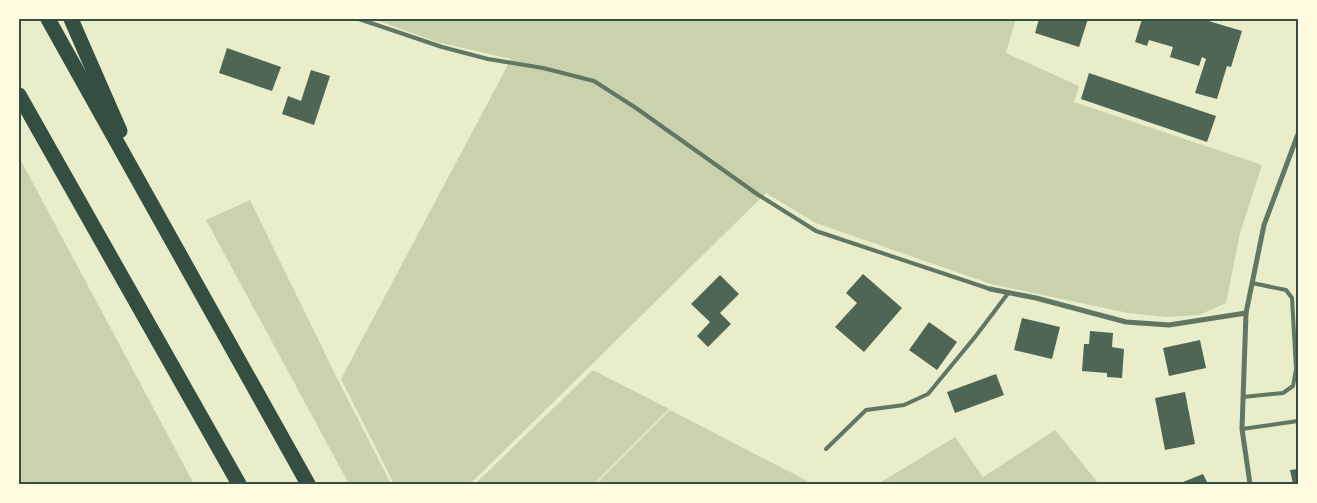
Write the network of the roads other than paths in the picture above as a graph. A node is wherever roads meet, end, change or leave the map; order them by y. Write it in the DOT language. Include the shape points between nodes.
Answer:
graph roads {
  1 [pos="48,19"];
  2 [pos="71,19"];
  3 [pos="359,19"];
  4 [pos="19,95"];
  5 [pos="1298,134"];
  6 [pos="154,210"];
  7 [pos="1252,283"];
  8 [pos="990,289"];
  9 [pos="1009,292"];
  10 [pos="1246,313"];
  11 [pos="1243,397"];
  12 [pos="1298,421"];
  13 [pos="1242,429"];
  14 [pos="826,449"];
  15 [pos="239,484"];
  16 [pos="308,484"];
  17 [pos="1250,484"];
  1 -- 6 [label="highway"];
  2 -- 6 [label="highway"];
  3 -- 8 [label="lane" via="442,47 594,81 816,232"];
  4 -- 15 [label="highway"];
  5 -- 7 [label="street" via="1264,225"];
  6 -- 16 [label="highway"];
  7 -- 10 [label="street"];
  7 -- 11 [label="lane" via="1286,290 1292,298 1296,369 1293,386 1283,393"];
  8 -- 9 [label="street"];
  9 -- 10 [label="street" via="1126,322 1169,325"];
  9 -- 14 [label="lane" via="928,394 904,405 866,410"];
  10 -- 11 [label="street"];
  11 -- 13 [label="street"];
  12 -- 13 [label="lane"];
  13 -- 17 [label="street"];
}
